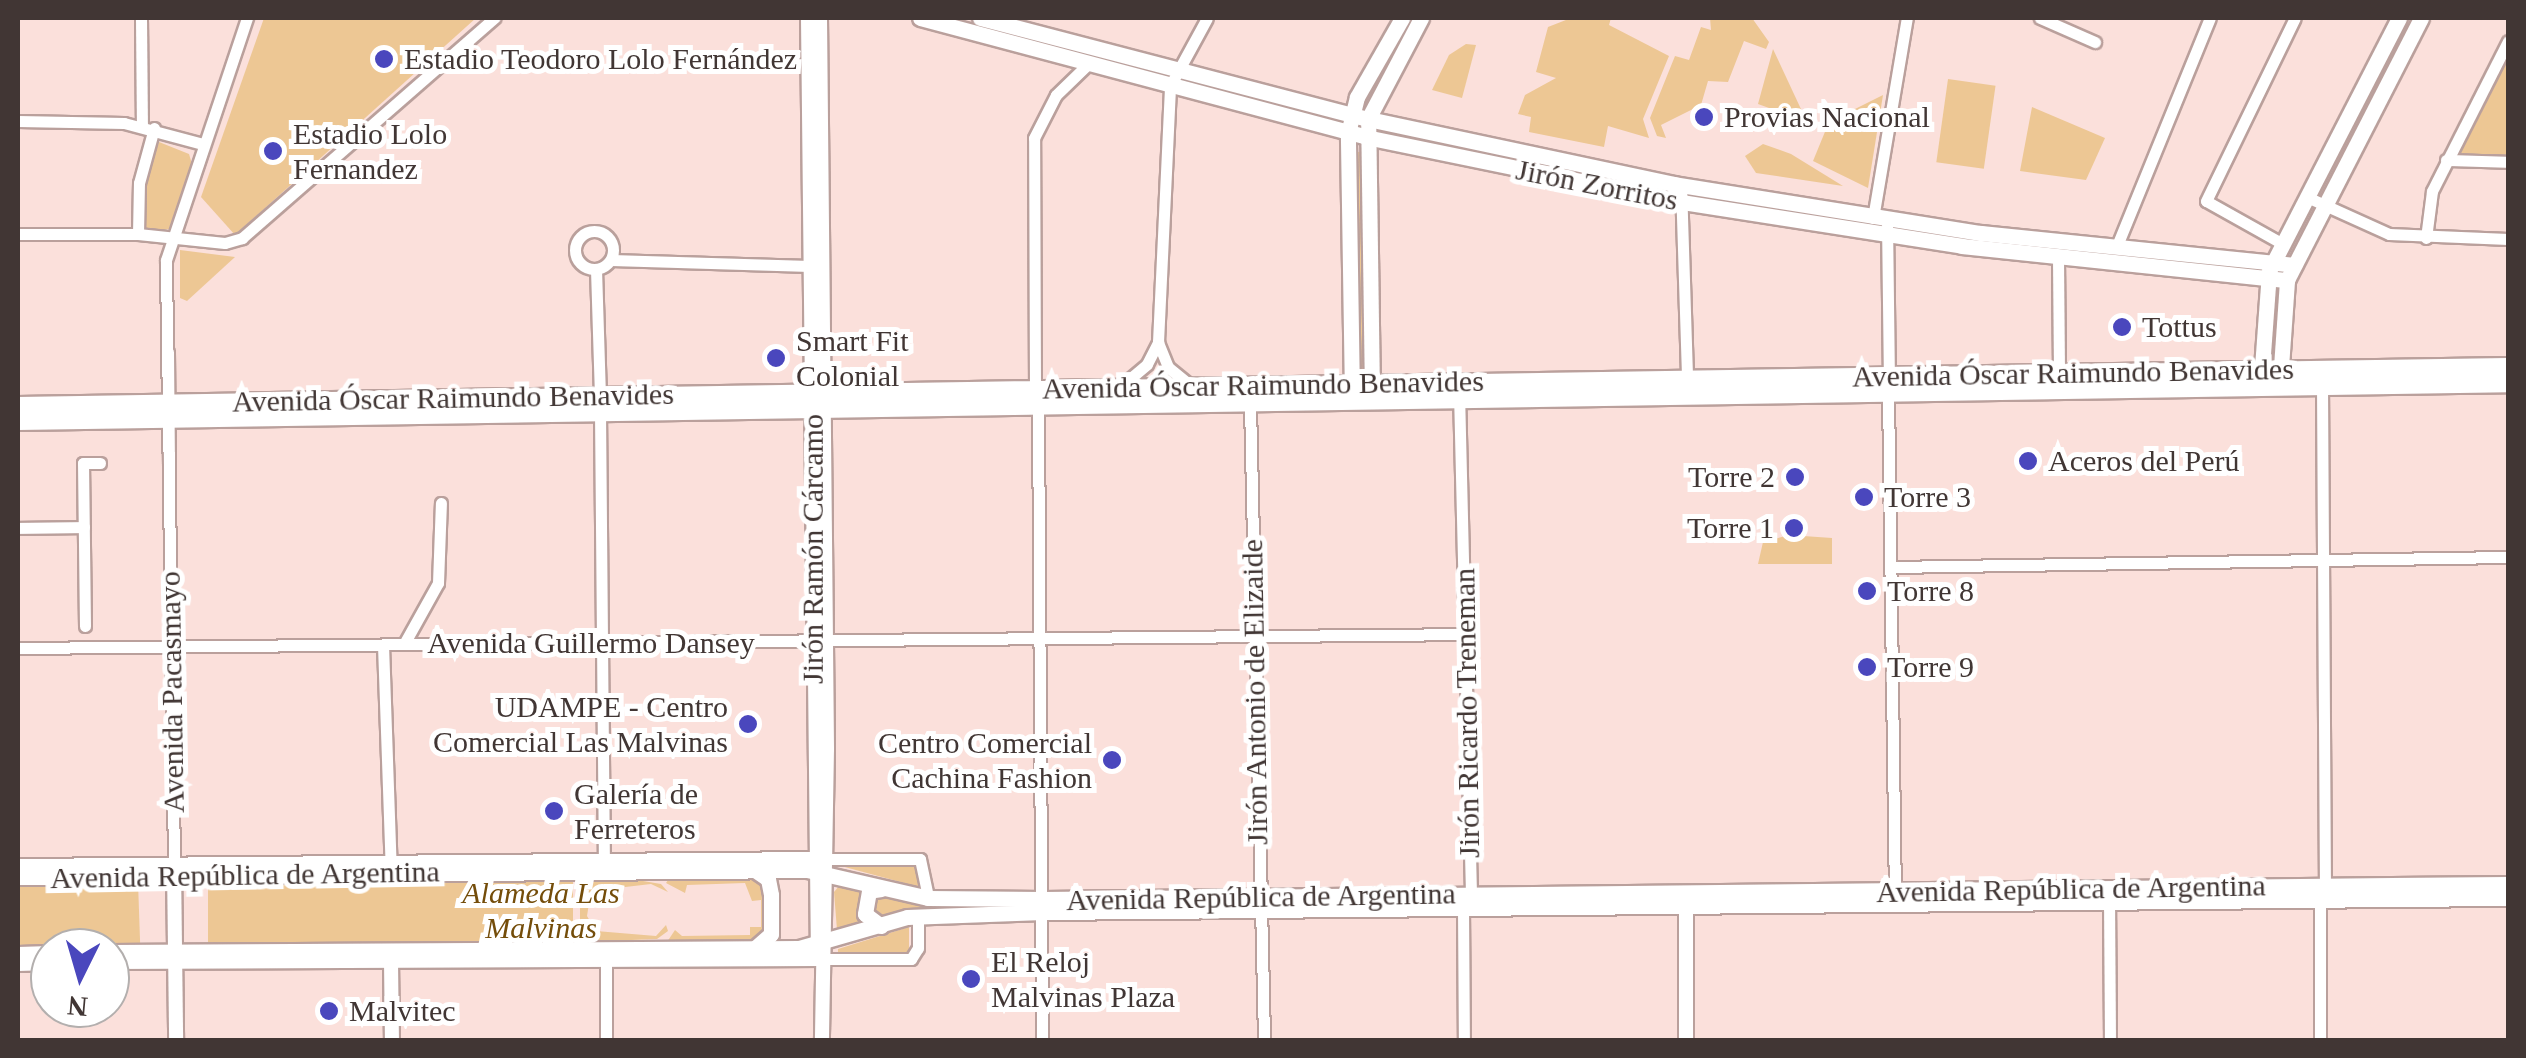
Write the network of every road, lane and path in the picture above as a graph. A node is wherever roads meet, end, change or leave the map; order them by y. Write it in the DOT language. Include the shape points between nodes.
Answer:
graph roads {
  1 [pos="141,18"];
  2 [pos="248,18"];
  3 [pos="494,18"];
  4 [pos="808,18"];
  5 [pos="820,18"];
  6 [pos="920,18"];
  7 [pos="980,18"];
  8 [pos="1207,18"];
  9 [pos="1402,18"];
  10 [pos="1421,18"];
  11 [pos="1907,18"];
  12 [pos="2040,18"];
  13 [pos="2210,18"];
  14 [pos="2295,18"];
  15 [pos="2399,18"];
  16 [pos="2421,18"];
  17 [pos="2508,40"];
  18 [pos="2095,42"];
  19 [pos="1088,64"];
  20 [pos="1176,68"];
  21 [pos="1170,86"];
  22 [pos="814,93"];
  23 [pos="1360,116"];
  24 [pos="18,121"];
  25 [pos="148,127"];
  26 [pos="1348,133"];
  27 [pos="1366,137"];
  28 [pos="204,144"];
  29 [pos="2446,160"];
  30 [pos="2508,162"];
  31 [pos="1682,194"];
  32 [pos="2307,197"];
  33 [pos="2325,206"];
  34 [pos="1883,224"];
  35 [pos="18,234"];
  36 [pos="138,234"];
  37 [pos="171,236"];
  38 [pos="2426,238"];
  39 [pos="2508,239"];
  40 [pos="2283,244"];
  41 [pos="2116,248"];
  42 [pos="2058,258"];
  43 [pos="611,260"];
  44 [pos="810,266"];
  45 [pos="596,269"];
  46 [pos="2270,271"];
  47 [pos="2290,273"];
  48 [pos="1158,342"];
  49 [pos="2508,367"];
  50 [pos="2059,374"];
  51 [pos="2270,377"];
  52 [pos="1687,378"];
  53 [pos="2508,383"];
  54 [pos="1888,384"];
  55 [pos="2322,385"];
  56 [pos="1194,387"];
  57 [pos="1118,388"];
  58 [pos="1459,391"];
  59 [pos="1352,394"];
  60 [pos="1372,394"];
  61 [pos="1036,397"];
  62 [pos="818,399"];
  63 [pos="600,403"];
  64 [pos="1250,403"];
  65 [pos="18,406"];
  66 [pos="169,411"];
  67 [pos="18,421"];
  68 [pos="100,463"];
  69 [pos="440,502"];
  70 [pos="84,527"];
  71 [pos="18,528"];
  72 [pos="2508,557"];
  73 [pos="2321,560"];
  74 [pos="1891,567"];
  75 [pos="85,626"];
  76 [pos="1465,634"];
  77 [pos="1040,638"];
  78 [pos="1252,638"];
  79 [pos="819,640"];
  80 [pos="602,642"];
  81 [pos="383,644"];
  82 [pos="404,644"];
  83 [pos="171,646"];
  84 [pos="18,648"];
  85 [pos="18,866"];
  86 [pos="604,866"];
  87 [pos="821,866"];
  88 [pos="391,869"];
  89 [pos="174,870"];
  90 [pos="754,870"];
  91 [pos="18,877"];
  92 [pos="2508,884"];
  93 [pos="885,888"];
  94 [pos="2323,894"];
  95 [pos="2109,896"];
  96 [pos="928,898"];
  97 [pos="2508,898"];
  98 [pos="1895,899"];
  99 [pos="1686,900"];
  100 [pos="1467,902"];
  101 [pos="1260,903"];
  102 [pos="1043,906"];
  103 [pos="918,916"];
  104 [pos="882,926"];
  105 [pos="752,948"];
  106 [pos="821,950"];
  107 [pos="130,954"];
  108 [pos="174,957"];
  109 [pos="606,959"];
  110 [pos="130,960"];
  111 [pos="391,960"];
  112 [pos="176,1040"];
  113 [pos="392,1040"];
  114 [pos="606,1040"];
  115 [pos="822,1040"];
  116 [pos="1042,1040"];
  117 [pos="1264,1040"];
  118 [pos="1464,1040"];
  119 [pos="1686,1040"];
  120 [pos="2110,1040"];
  121 [pos="2320,1040"];
  1 -- 25 [label="street"];
  2 -- 28 [label="street, Avenida Pacasmayo"];
  3 -- 37 [label="street" via="250,233 225,243"];
  4 -- 22 [label="street, Jirón Ramón Cárcamo"];
  5 -- 22 [label="street, Jirón Ramón Cárcamo"];
  6 -- 19 [label="main road, Jirón Zorritos"];
  7 -- 20 [label="main road, Jirón Zorritos"];
  8 -- 20 [label="street"];
  9 -- 23 [label="main road"];
  10 -- 23 [label="main road"];
  11 -- 34 [label="street"];
  12 -- 18 [label="street"];
  13 -- 41 [label="street"];
  14 -- 40 [label="street" via="2206,201"];
  15 -- 32 [label="main road"];
  16 -- 33 [label="main road"];
  17 -- 29 [label="street"];
  19 -- 21 [label="main road, Jirón Zorritos"];
  19 -- 61 [label="street" via="1056,95 1034,138"];
  20 -- 21 [label="street"];
  20 -- 23 [label="main road, Jirón Zorritos"];
  21 -- 26 [label="main road, Jirón Zorritos"];
  21 -- 48 [label="street"];
  22 -- 44 [label="street, Jirón Ramón Cárcamo"];
  22 -- 62 [label="street, Jirón Ramón Cárcamo"];
  23 -- 26 [label="main road"];
  23 -- 27 [label="main road"];
  23 -- 31 [label="main road, Jirón Zorritos"];
  24 -- 25 [label="street"];
  25 -- 28 [label="street"];
  25 -- 36 [label="street"];
  26 -- 27 [label="main road, Jirón Zorritos"];
  26 -- 59 [label="main road"];
  27 -- 31 [label="main road, Jirón Zorritos"];
  27 -- 60 [label="main road"];
  28 -- 37 [label="street, Avenida Pacasmayo"];
  29 -- 30 [label="street"];
  29 -- 38 [label="street" via="2432,191"];
  31 -- 34 [label="main road, Jirón Zorritos"];
  31 -- 52 [label="street"];
  32 -- 33 [label="street"];
  32 -- 40 [label="main road"];
  33 -- 38 [label="street" via="2389,234"];
  33 -- 47 [label="main road"];
  34 -- 41 [label="main road, Jirón Zorritos"];
  34 -- 42 [label="main road, Jirón Zorritos"];
  34 -- 54 [label="street"];
  35 -- 36 [label="street"];
  36 -- 37 [label="street"];
  37 -- 66 [label="street, Avenida Pacasmayo"];
  38 -- 39 [label="street"];
  40 -- 46 [label="main road"];
  41 -- 46 [label="main road, Jirón Zorritos"];
  42 -- 46 [label="main road, Jirón Zorritos"];
  42 -- 50 [label="street"];
  43 -- 44 [label="street"];
  43 -- 45 [label="street"];
  43 -- 45 [label="street" via="608,236 584,234 576,256"];
  44 -- 62 [label="street, Jirón Ramón Cárcamo"];
  45 -- 63 [label="street"];
  46 -- 47 [label="main road, Jirón Zorritos"];
  46 -- 51 [label="main road"];
  47 -- 51 [label="main road"];
  48 -- 56 [label="street" via="1168,367"];
  48 -- 57 [label="street" via="1148,364"];
  49 -- 51 [label="main road, Avenida Óscar Raimundo Benavides"];
  50 -- 51 [label="main road, Avenida Óscar Raimundo Benavides"];
  50 -- 54 [label="main road, Avenida Óscar Raimundo Benavides"];
  51 -- 54 [label="main road, Avenida Óscar Raimundo Benavides"];
  51 -- 55 [label="main road, Avenida Óscar Raimundo Benavides"];
  52 -- 54 [label="main road, Avenida Óscar Raimundo Benavides"];
  52 -- 58 [label="main road, Avenida Óscar Raimundo Benavides"];
  53 -- 55 [label="main road, Avenida Óscar Raimundo Benavides"];
  54 -- 58 [label="main road, Avenida Óscar Raimundo Benavides"];
  54 -- 74 [label="street"];
  55 -- 73 [label="street"];
  56 -- 57 [label="main road, Avenida Óscar Raimundo Benavides"];
  56 -- 59 [label="main road, Avenida Óscar Raimundo Benavides"];
  57 -- 61 [label="main road, Avenida Óscar Raimundo Benavides"];
  58 -- 60 [label="main road, Avenida Óscar Raimundo Benavides"];
  58 -- 76 [label="street, Jirón Ricardo Treneman"];
  59 -- 60 [label="main road, Avenida Óscar Raimundo Benavides"];
  59 -- 64 [label="main road, Avenida Óscar Raimundo Benavides"];
  61 -- 62 [label="main road, Avenida Óscar Raimundo Benavides"];
  61 -- 64 [label="main road, Avenida Óscar Raimundo Benavides"];
  61 -- 77 [label="street"];
  62 -- 63 [label="main road, Avenida Óscar Raimundo Benavides"];
  62 -- 79 [label="street, Jirón Ramón Cárcamo"];
  63 -- 66 [label="main road, Avenida Óscar Raimundo Benavides"];
  63 -- 80 [label="street"];
  64 -- 78 [label="street, Jirón Antonio de Elizaide"];
  65 -- 66 [label="main road, Avenida Óscar Raimundo Benavides"];
  66 -- 67 [label="main road, Avenida Óscar Raimundo Benavides"];
  66 -- 83 [label="street, Avenida Pacasmayo"];
  68 -- 70 [label="street" via="83,463"];
  69 -- 82 [label="street" via="438,582"];
  70 -- 71 [label="street"];
  70 -- 75 [label="street"];
  72 -- 73 [label="street"];
  73 -- 74 [label="street"];
  73 -- 94 [label="street"];
  74 -- 98 [label="street"];
  76 -- 78 [label="street, Avenida Guillermo Dansey"];
  76 -- 100 [label="street, Jirón Ricardo Treneman"];
  77 -- 78 [label="street, Avenida Guillermo Dansey"];
  77 -- 79 [label="street, Avenida Guillermo Dansey"];
  77 -- 102 [label="street"];
  78 -- 101 [label="street, Jirón Antonio de Elizaide"];
  79 -- 80 [label="street, Avenida Guillermo Dansey"];
  79 -- 87 [label="street, Jirón Ramón Cárcamo"];
  80 -- 82 [label="street, Avenida Guillermo Dansey"];
  80 -- 86 [label="street"];
  81 -- 82 [label="street, Avenida Guillermo Dansey"];
  81 -- 83 [label="street, Avenida Guillermo Dansey"];
  81 -- 88 [label="street"];
  83 -- 84 [label="street, Avenida Guillermo Dansey"];
  83 -- 89 [label="street, Avenida Pacasmayo"];
  85 -- 89 [label="street, Avenida República de Argentina"];
  86 -- 87 [label="street, Avenida República de Argentina"];
  86 -- 88 [label="main road, Avenida República de Argentina"];
  86 -- 90 [label="main road, Avenida República de Argentina"];
  87 -- 90 [label="main road, Avenida República de Argentina"];
  87 -- 93 [label="main road, Avenida República de Argentina"];
  87 -- 96 [label="street" via="920,859"];
  87 -- 106 [label="street, Jirón Ramón Cárcamo"];
  88 -- 89 [label="main road, Avenida República de Argentina"];
  89 -- 91 [label="main road, Avenida República de Argentina"];
  89 -- 108 [label="street, Avenida Pacasmayo"];
  90 -- 105 [label="main road" via="770,884 771,928 769,939"];
  92 -- 94 [label="main road, Avenida República de Argentina"];
  93 -- 96 [label="main road, Avenida República de Argentina"];
  93 -- 104 [label="main road" via="869,891 865,900 866,918"];
  94 -- 95 [label="main road, Avenida República de Argentina"];
  94 -- 97 [label="main road, Avenida República de Argentina"];
  94 -- 121 [label="street"];
  95 -- 98 [label="main road, Avenida República de Argentina"];
  95 -- 120 [label="street"];
  96 -- 102 [label="main road, Avenida República de Argentina"];
  98 -- 99 [label="main road, Avenida República de Argentina"];
  99 -- 100 [label="main road, Avenida República de Argentina"];
  99 -- 119 [label="street"];
  100 -- 101 [label="main road, Avenida República de Argentina"];
  100 -- 118 [label="street, Jirón Ricardo Treneman"];
  101 -- 102 [label="main road, Avenida República de Argentina"];
  101 -- 117 [label="street, Jirón Antonio de Elizaide"];
  102 -- 103 [label="main road, Avenida República de Argentina"];
  102 -- 116 [label="street"];
  103 -- 104 [label="main road, Avenida República de Argentina"];
  103 -- 106 [label="street" via="918,948 911,958"];
  104 -- 106 [label="main road, Avenida República de Argentina"];
  105 -- 106 [label="main road, Avenida República de Argentina"];
  105 -- 108 [label="main road, Avenida República de Argentina"];
  106 -- 109 [label="street, Avenida República de Argentina"];
  106 -- 115 [label="street, Jirón Ramón Cárcamo"];
  107 -- 108 [label="main road, Avenida República de Argentina"];
  108 -- 110 [label="street, Avenida República de Argentina"];
  108 -- 111 [label="street, Avenida República de Argentina"];
  108 -- 112 [label="street, Avenida Pacasmayo"];
  109 -- 111 [label="street, Avenida República de Argentina"];
  109 -- 114 [label="street"];
  111 -- 113 [label="street"];
}
